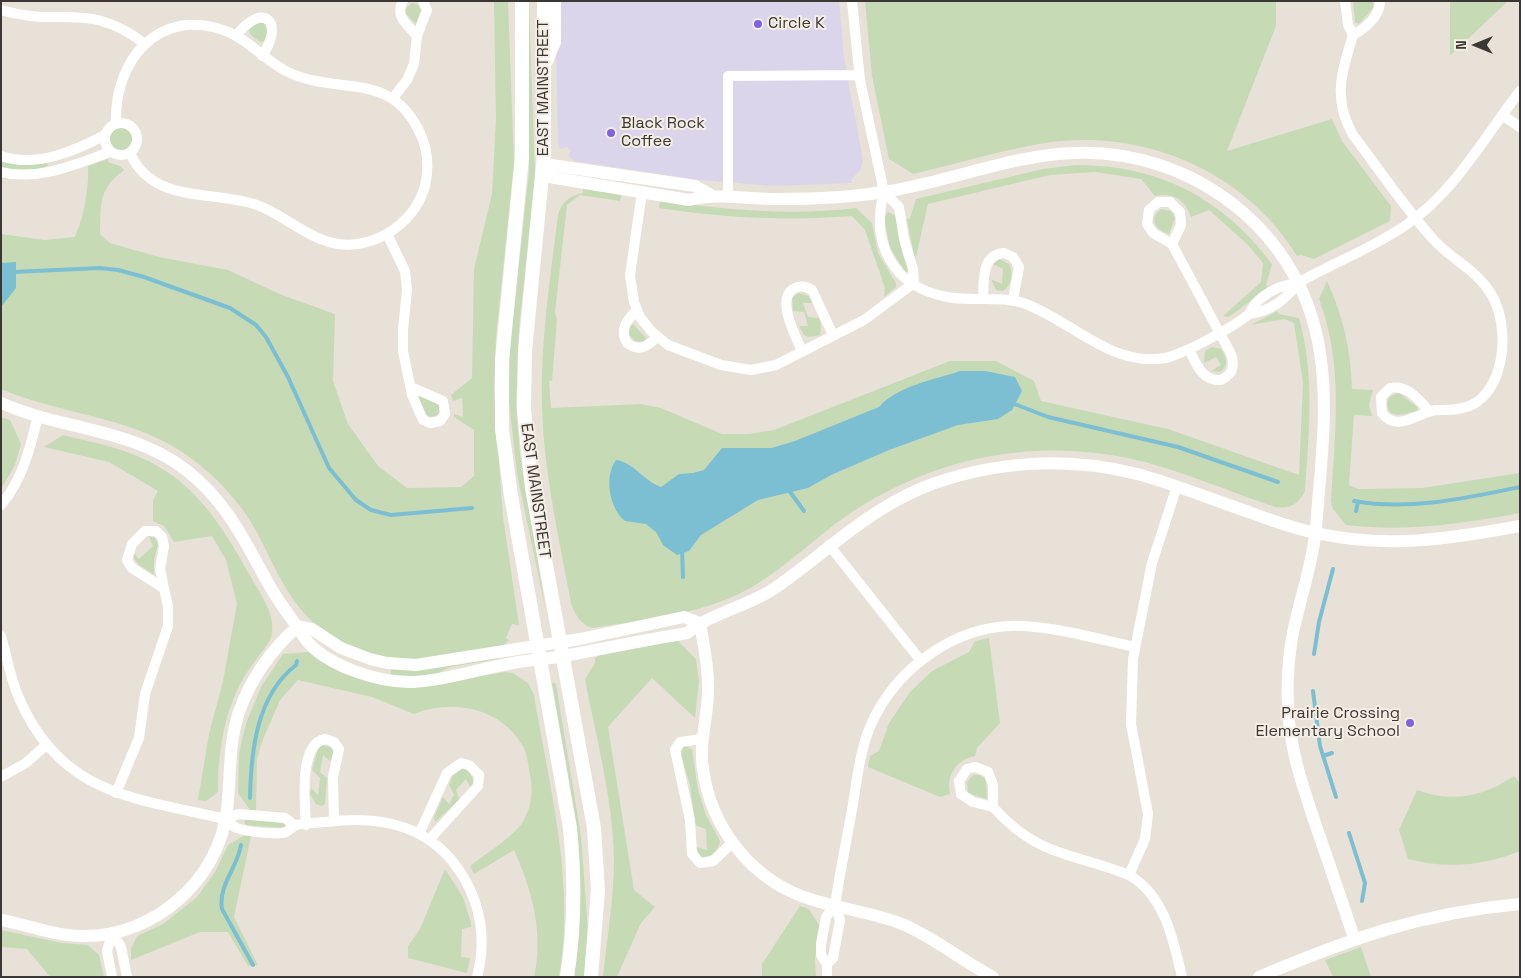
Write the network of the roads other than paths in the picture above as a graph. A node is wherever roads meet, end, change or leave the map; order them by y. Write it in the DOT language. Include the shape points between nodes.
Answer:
graph roads {
  1 [pos="403,1"];
  2 [pos="423,1"];
  3 [pos="522,1"];
  4 [pos="544,1"];
  5 [pos="554,1"];
  6 [pos="852,1"];
  7 [pos="1345,1"];
  8 [pos="1380,1"];
  9 [pos="1,10"];
  10 [pos="1353,35"];
  11 [pos="236,36"];
  12 [pos="417,36"];
  13 [pos="145,44"];
  14 [pos="262,56"];
  15 [pos="544,64"];
  16 [pos="859,75"];
  17 [pos="1520,91"];
  18 [pos="393,98"];
  19 [pos="1502,115"];
  20 [pos="116,124"];
  21 [pos="1520,127"];
  22 [pos="105,135"];
  23 [pos="110,152"];
  24 [pos="130,153"];
  25 [pos="1,156"];
  26 [pos="52,157"];
  27 [pos="56,170"];
  28 [pos="543,170"];
  29 [pos="1,172"];
  30 [pos="642,192"];
  31 [pos="884,192"];
  32 [pos="712,195"];
  33 [pos="728,196"];
  34 [pos="1416,217"];
  35 [pos="387,234"];
  36 [pos="1172,244"];
  37 [pos="914,282"];
  38 [pos="1298,283"];
  39 [pos="983,298"];
  40 [pos="1013,300"];
  41 [pos="637,310"];
  42 [pos="1219,332"];
  43 [pos="834,335"];
  44 [pos="657,337"];
  45 [pos="1189,349"];
  46 [pos="802,351"];
  47 [pos="411,387"];
  48 [pos="1,403"];
  49 [pos="1429,411"];
  50 [pos="38,416"];
  51 [pos="1177,486"];
  52 [pos="1,506"];
  53 [pos="1520,526"];
  54 [pos="1315,533"];
  55 [pos="829,545"];
  56 [pos="162,587"];
  57 [pos="700,623"];
  58 [pos="298,626"];
  59 [pos="1,636"];
  60 [pos="561,642"];
  61 [pos="538,644"];
  62 [pos="1134,647"];
  63 [pos="563,656"];
  64 [pos="541,659"];
  65 [pos="921,661"];
  66 [pos="702,739"];
  67 [pos="47,744"];
  68 [pos="1,777"];
  69 [pos="116,793"];
  70 [pos="993,806"];
  71 [pos="225,819"];
  72 [pos="334,821"];
  73 [pos="306,825"];
  74 [pos="295,826"];
  75 [pos="419,834"];
  76 [pos="428,840"];
  77 [pos="732,844"];
  78 [pos="1129,875"];
  79 [pos="1520,904"];
  80 [pos="835,905"];
  81 [pos="1,920"];
  82 [pos="112,933"];
  83 [pos="1354,938"];
  84 [pos="826,964"];
  85 [pos="112,977"];
  86 [pos="127,977"];
  87 [pos="477,977"];
  88 [pos="567,977"];
  89 [pos="591,977"];
  90 [pos="827,977"];
  91 [pos="994,977"];
  92 [pos="1182,977"];
  93 [pos="1259,977"];
  1 -- 12 [label="street" via="401,18"];
  2 -- 12 [label="street" via="426,17"];
  3 -- 61 [label="main road, EAST MAINSTREET" via="522,157 501,391 506,462"];
  4 -- 15 [label="main road, EAST MAINSTREET"];
  5 -- 15 [label="main road" via="554,42"];
  6 -- 16 [label="street"];
  7 -- 10 [label="street" via="1348,25"];
  8 -- 10 [label="street" via="1375,17"];
  9 -- 13 [label="street" via="27,14 93,10 122,22"];
  10 -- 34 [label="street" via="1340,87 1344,117 1353,134"];
  11 -- 13 [label="street" via="212,27 186,26 165,32"];
  11 -- 14 [label="street"];
  11 -- 14 [label="street" via="254,18 267,18 273,31 270,45"];
  12 -- 18 [label="street" via="414,64"];
  13 -- 20 [label="street" via="126,68 119,85"];
  14 -- 18 [label="street" via="287,72 307,79 364,87"];
  15 -- 28 [label="main road, EAST MAINSTREET"];
  16 -- 31 [label="street"];
  16 -- 33 [label="street" via="728,76"];
  17 -- 19 [label="street"];
  18 -- 35 [label="street" via="418,128 426,150 427,168 425,186 417,204 404,221"];
  19 -- 21 [label="street"];
  19 -- 34 [label="street" via="1452,182"];
  20 -- 22 [label="street"];
  20 -- 24 [label="street" via="127,124 135,130 138,140"];
  22 -- 23 [label="street"];
  22 -- 26 [label="street"];
  23 -- 24 [label="street" via="121,156"];
  23 -- 27 [label="street"];
  24 -- 35 [label="street" via="140,170 170,190 254,204 326,241 352,244"];
  25 -- 26 [label="street" via="28,160"];
  26 -- 27 [label="street"];
  27 -- 29 [label="street" via="30,175"];
  28 -- 30 [label="street"];
  28 -- 32 [label="street" via="695,186"];
  28 -- 60 [label="main road, EAST MAINSTREET" via="525,351 524,410 532,488"];
  30 -- 32 [label="street" via="689,200"];
  30 -- 41 [label="street" via="630,275"];
  31 -- 33 [label="street" via="796,199"];
  31 -- 37 [label="street" via="900,207"];
  31 -- 37 [label="street" via="879,210 888,256 900,276"];
  31 -- 38 [label="street" via="1062,153 1109,153 1142,159 1193,177 1236,206 1270,239"];
  32 -- 33 [label="street"];
  34 -- 38 [label="street"];
  34 -- 49 [label="street" via="1435,241 1481,278 1496,303 1502,325 1502,346 1496,374 1484,396 1465,408"];
  35 -- 47 [label="street" via="405,271 407,290 402,340"];
  36 -- 42 [label="street"];
  37 -- 39 [label="street" via="948,297"];
  37 -- 43 [label="street" via="880,309"];
  38 -- 42 [label="street" via="1286,299 1261,312 1249,314"];
  38 -- 54 [label="street" via="1316,330 1323,378"];
  39 -- 40 [label="street"];
  39 -- 40 [label="street" via="988,262 992,256 1004,253 1013,257 1019,267"];
  40 -- 45 [label="street" via="1128,358 1167,358"];
  41 -- 44 [label="street"];
  41 -- 44 [label="street" via="624,326 627,343 644,348"];
  42 -- 45 [label="street"];
  42 -- 45 [label="street" via="1233,360 1232,372 1227,376 1214,380 1204,375"];
  43 -- 46 [label="street"];
  43 -- 46 [label="street" via="812,290 802,287 792,290 787,295 786,308"];
  44 -- 46 [label="street" via="681,351 741,369 767,368"];
  48 -- 50 [label="street"];
  49 -- 49 [label="street" via="1402,387 1390,388 1380,402 1382,413 1395,422 1415,419"];
  50 -- 52 [label="street" via="24,466"];
  50 -- 58 [label="street" via="118,436 150,448 186,470 232,517 274,593"];
  51 -- 54 [label="street"];
  51 -- 55 [label="street" via="1094,465 1045,463 992,468 944,480 902,497"];
  51 -- 62 [label="street" via="1152,563"];
  53 -- 54 [label="street" via="1446,539 1406,542"];
  54 -- 83 [label="street" via="1290,654 1288,716 1299,773"];
  55 -- 57 [label="street" via="765,594"];
  55 -- 65 [label="street"];
  56 -- 56 [label="street" via="162,537 156,531 145,531 132,544 127,560 132,568"];
  56 -- 69 [label="street" via="168,607 166,635 148,682 139,738"];
  57 -- 60 [label="street" via="684,617"];
  57 -- 63 [label="street" via="687,632"];
  57 -- 66 [label="street" via="708,671"];
  58 -- 61 [label="street" via="312,629 332,643 360,655 406,665"];
  58 -- 64 [label="street" via="310,644 334,660 356,671 389,680 432,680"];
  58 -- 71 [label="street" via="267,658 239,712 230,746"];
  59 -- 67 [label="street" via="19,697 32,724"];
  60 -- 61 [label="street"];
  60 -- 63 [label="main road, EAST MAINSTREET"];
  61 -- 64 [label="main road, EAST MAINSTREET"];
  62 -- 65 [label="street" via="1044,629 1008,627 977,632 955,640"];
  62 -- 78 [label="street" via="1132,724 1148,814 1145,839"];
  63 -- 64 [label="street"];
  63 -- 89 [label="main road, EAST MAINSTREET" via="594,837 597,907"];
  64 -- 88 [label="main road, EAST MAINSTREET" via="567,807 573,861 573,931"];
  65 -- 80 [label="street" via="887,696 867,737"];
  66 -- 77 [label="street" via="702,769 708,796"];
  66 -- 77 [label="street" via="680,742 675,750 688,809 692,854 700,863 709,863"];
  67 -- 68 [label="street" via="26,764"];
  67 -- 69 [label="street" via="79,773"];
  69 -- 71 [label="street"];
  70 -- 78 [label="street" via="1017,830 1045,848"];
  71 -- 74 [label="street" via="239,814 285,818"];
  71 -- 74 [label="street" via="236,828 260,832 285,832"];
  71 -- 82 [label="street" via="214,854 188,891 154,917"];
  72 -- 73 [label="street"];
  72 -- 73 [label="street" via="333,777 339,749 334,742 325,739 314,746 308,760"];
  72 -- 75 [label="street" via="385,821"];
  73 -- 74 [label="street"];
  75 -- 76 [label="street"];
  75 -- 76 [label="street" via="448,773 461,763 470,764 478,775 478,786"];
  76 -- 87 [label="street" via="459,869 476,905 482,937"];
  77 -- 80 [label="street" via="755,868 782,887 800,896"];
  78 -- 92 [label="street" via="1149,892 1161,909"];
  79 -- 83 [label="street" via="1436,915"];
  80 -- 84 [label="street" via="840,920 833,958"];
  80 -- 84 [label="street" via="826,917 821,944 821,955"];
  80 -- 91 [label="street" via="908,927"];
  81 -- 82 [label="street" via="68,935"];
  82 -- 85 [label="street" via="107,951"];
  82 -- 86 [label="street" via="121,947"];
  83 -- 93 [label="street"];
  84 -- 90 [label="street"];
}
